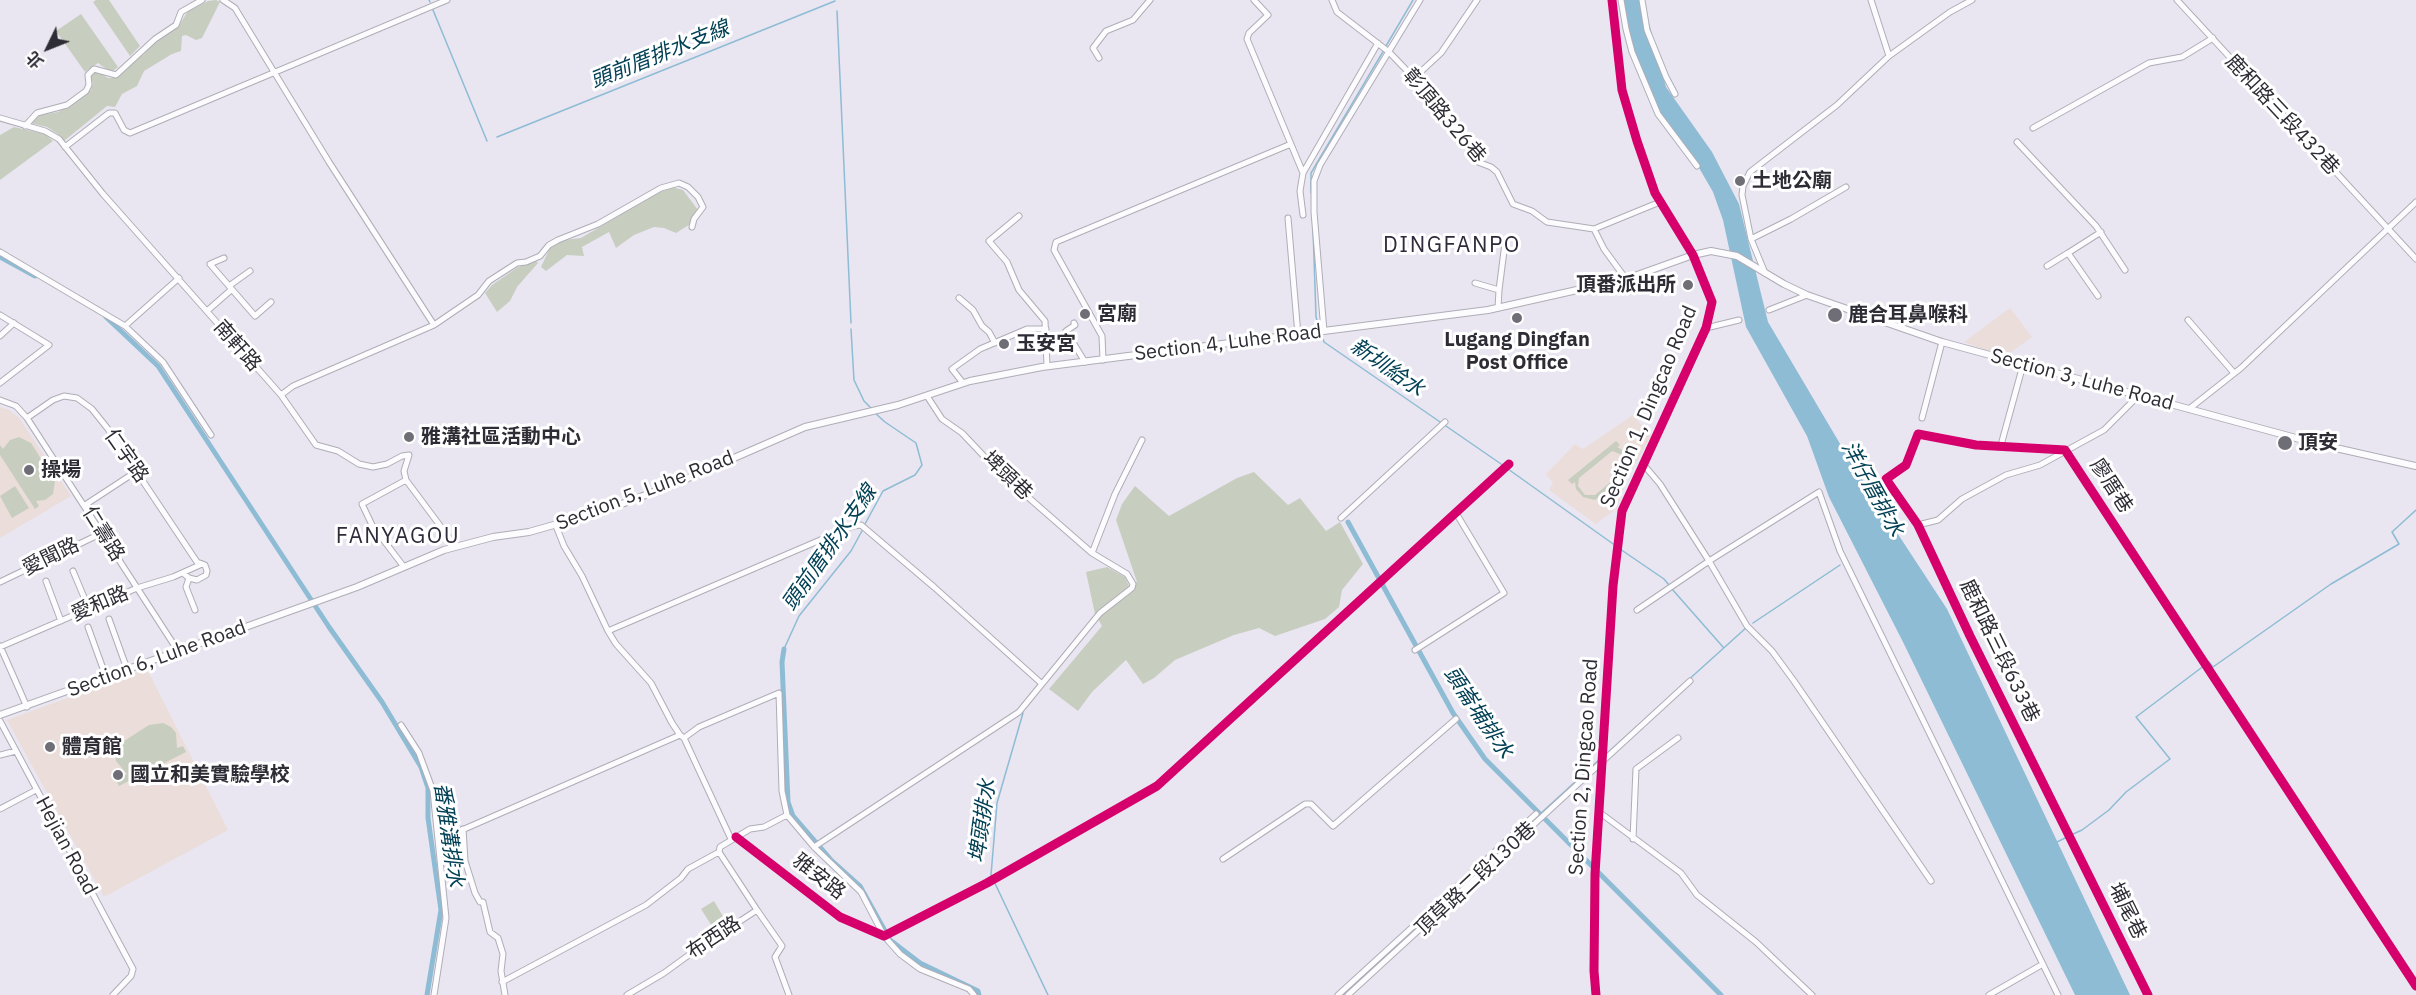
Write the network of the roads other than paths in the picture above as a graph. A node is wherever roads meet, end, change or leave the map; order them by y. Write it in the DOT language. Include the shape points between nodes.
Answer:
graph roads {
  1 [pos="202,0"];
  2 [pos="223,0"];
  3 [pos="447,0"];
  4 [pos="1150,0"];
  5 [pos="1254,0"];
  6 [pos="1332,0"];
  7 [pos="1420,0"];
  8 [pos="1477,0"];
  9 [pos="1612,0"];
  10 [pos="1621,0"];
  11 [pos="1642,0"];
  12 [pos="1871,0"];
  13 [pos="1972,0"];
  14 [pos="2177,0"];
  15 [pos="2213,38"];
  16 [pos="1384,48"];
  17 [pos="1889,56"];
  18 [pos="1099,58"];
  19 [pos="275,73"];
  20 [pos="1414,78"];
  21 [pos="1675,94"];
  22 [pos="0,118"];
  23 [pos="25,126"];
  24 [pos="2033,128"];
  25 [pos="2017,142"];
  26 [pos="1291,144"];
  27 [pos="65,147"];
  28 [pos="1697,166"];
  29 [pos="1303,173"];
  30 [pos="1846,187"];
  31 [pos="1660,202"];
  32 [pos="2416,202"];
  33 [pos="1304,215"];
  34 [pos="1019,216"];
  35 [pos="1288,218"];
  36 [pos="692,227"];
  37 [pos="1593,229"];
  38 [pos="2388,229"];
  39 [pos="2101,232"];
  40 [pos="1751,239"];
  41 [pos="1505,243"];
  42 [pos="0,252"];
  43 [pos="1723,252"];
  44 [pos="2068,253"];
  45 [pos="1693,255"];
  46 [pos="224,258"];
  47 [pos="2416,259"];
  48 [pos="2047,267"];
  49 [pos="2125,270"];
  50 [pos="250,271"];
  51 [pos="1765,273"];
  52 [pos="179,278"];
  53 [pos="1626,279"];
  54 [pos="1475,283"];
  55 [pos="230,288"];
  56 [pos="1499,290"];
  57 [pos="1807,295"];
  58 [pos="2098,296"];
  59 [pos="959,298"];
  60 [pos="271,302"];
  61 [pos="1498,308"];
  62 [pos="1769,310"];
  63 [pos="207,311"];
  64 [pos="0,315"];
  65 [pos="1738,320"];
  66 [pos="2188,320"];
  67 [pos="1074,323"];
  68 [pos="14,324"];
  69 [pos="434,325"];
  70 [pos="125,326"];
  71 [pos="1706,328"];
  72 [pos="1046,329"];
  73 [pos="1324,331"];
  74 [pos="1298,335"];
  75 [pos="0,336"];
  76 [pos="1942,342"];
  77 [pos="995,343"];
  78 [pos="1103,360"];
  79 [pos="1085,362"];
  80 [pos="2023,365"];
  81 [pos="1047,366"];
  82 [pos="2234,374"];
  83 [pos="963,383"];
  84 [pos="0,384"];
  85 [pos="280,395"];
  86 [pos="2139,395"];
  87 [pos="927,396"];
  88 [pos="0,400"];
  89 [pos="2189,409"];
  90 [pos="872,411"];
  91 [pos="1922,417"];
  92 [pos="27,418"];
  93 [pos="1445,422"];
  94 [pos="211,435"];
  95 [pos="1142,440"];
  96 [pos="2001,445"];
  97 [pos="2065,450"];
  98 [pos="1509,464"];
  99 [pos="1643,464"];
  100 [pos="2416,466"];
  101 [pos="137,471"];
  102 [pos="406,480"];
  103 [pos="85,505"];
  104 [pos="1456,513"];
  105 [pos="1341,518"];
  106 [pos="1918,525"];
  107 [pos="556,526"];
  108 [pos="102,533"];
  109 [pos="1618,542"];
  110 [pos="451,548"];
  111 [pos="1092,553"];
  112 [pos="1709,561"];
  113 [pos="202,564"];
  114 [pos="404,567"];
  115 [pos="73,571"];
  116 [pos="183,573"];
  117 [pos="189,579"];
  118 [pos="46,581"];
  119 [pos="0,582"];
  120 [pos="137,588"];
  121 [pos="314,603"];
  122 [pos="89,609"];
  123 [pos="195,610"];
  124 [pos="1637,610"];
  125 [pos="109,620"];
  126 [pos="61,621"];
  127 [pos="88,627"];
  128 [pos="608,631"];
  129 [pos="0,646"];
  130 [pos="1417,648"];
  131 [pos="178,651"];
  132 [pos="128,669"];
  133 [pos="106,677"];
  134 [pos="1690,681"];
  135 [pos="1041,683"];
  136 [pos="27,707"];
  137 [pos="0,715"];
  138 [pos="1456,719"];
  139 [pos="0,722"];
  140 [pos="401,725"];
  141 [pos="682,737"];
  142 [pos="1678,738"];
  143 [pos="16,751"];
  144 [pos="0,755"];
  145 [pos="1602,762"];
  146 [pos="36,790"];
  147 [pos="0,809"];
  148 [pos="1599,812"];
  149 [pos="1536,814"];
  150 [pos="787,815"];
  151 [pos="463,829"];
  152 [pos="734,838"];
  153 [pos="1633,838"];
  154 [pos="439,840"];
  155 [pos="2073,843"];
  156 [pos="814,847"];
  157 [pos="719,852"];
  158 [pos="1223,860"];
  159 [pos="1931,881"];
  160 [pos="757,910"];
  161 [pos="884,936"];
  162 [pos="2043,964"];
  163 [pos="502,982"];
  164 [pos="2416,986"];
  165 [pos="113,995"];
  166 [pos="434,995"];
  167 [pos="505,995"];
  168 [pos="627,995"];
  169 [pos="789,995"];
  170 [pos="974,995"];
  171 [pos="1338,995"];
  172 [pos="1348,995"];
  173 [pos="1596,995"];
  174 [pos="1812,995"];
  175 [pos="1989,995"];
  176 [pos="2058,995"];
  177 [pos="2148,995"];
  1 -- 23 [label="street" via="181,12 176,25 116,75 94,69 88,75 86,91 67,105 37,113"];
  2 -- 19 [label="street" via="234,8"];
  3 -- 19 [label="street"];
  4 -- 18 [label="street" via="1133,20 1106,31 1093,48"];
  5 -- 26 [label="street" via="1268,15 1247,39"];
  6 -- 16 [label="street, 彰頂路326巷" via="1341,16"];
  7 -- 16 [label="street"];
  8 -- 20 [label="street" via="1442,53"];
  9 -- 31 [label="street, Section 1, Dingcao Road" via="1622,90"];
  10 -- 28 [label="street" via="1632,52 1658,114"];
  11 -- 21 [label="street" via="1647,30"];
  12 -- 17 [label="street"];
  13 -- 17 [label="street"];
  14 -- 15 [label="street, 鹿和路三段432巷"];
  15 -- 24 [label="street" via="2182,57 2149,63"];
  15 -- 38 [label="street, 鹿和路三段432巷"];
  16 -- 20 [label="street, 彰頂路326巷"];
  16 -- 29 [label="street"];
  16 -- 73 [label="street" via="1314,181"];
  17 -- 40 [label="street" via="1837,105 1750,172 1742,195"];
  19 -- 27 [label="street" via="130,133 115,113 109,113"];
  19 -- 69 [label="street"];
  20 -- 37 [label="street, 彰頂路326巷" via="1451,126 1469,140 1479,162 1497,172 1513,204 1547,222"];
  22 -- 23 [label="street, 南軒路"];
  23 -- 27 [label="street, 南軒路" via="50,133"];
  25 -- 39 [label="street"];
  26 -- 29 [label="street"];
  26 -- 78 [label="street" via="1056,242 1054,250 1102,336"];
  27 -- 52 [label="street, 南軒路"];
  29 -- 33 [label="street" via="1300,191"];
  30 -- 40 [label="street"];
  31 -- 37 [label="street"];
  31 -- 45 [label="street, Section 1, Dingcao Road"];
  32 -- 38 [label="street"];
  34 -- 72 [label="street" via="989,241 1007,262 1019,290 1045,321"];
  35 -- 74 [label="street"];
  36 -- 69 [label="street" via="703,207 698,197 679,183 661,188 598,224 549,245 540,256 517,263"];
  37 -- 53 [label="street"];
  38 -- 47 [label="street, 鹿和路三段432巷"];
  38 -- 82 [label="street"];
  39 -- 44 [label="street"];
  39 -- 49 [label="street"];
  40 -- 51 [label="street"];
  41 -- 56 [label="street"];
  42 -- 70 [label="street"];
  43 -- 45 [label="main road, Section 4, Luhe Road"];
  43 -- 51 [label="main road, Section 3, Luhe Road"];
  44 -- 48 [label="street"];
  44 -- 58 [label="street"];
  45 -- 53 [label="main road, Section 4, Luhe Road"];
  45 -- 71 [label="street, Section 1, Dingcao Road" via="1712,303"];
  46 -- 55 [label="street" via="210,264"];
  50 -- 55 [label="street"];
  51 -- 57 [label="main road, Section 3, Luhe Road"];
  52 -- 63 [label="street, 南軒路"];
  52 -- 70 [label="street"];
  53 -- 61 [label="main road, Section 4, Luhe Road"];
  54 -- 56 [label="street"];
  55 -- 60 [label="street" via="255,316"];
  55 -- 63 [label="street"];
  56 -- 61 [label="street"];
  57 -- 62 [label="street"];
  57 -- 76 [label="main road, Section 3, Luhe Road"];
  59 -- 77 [label="street" via="973,310"];
  61 -- 73 [label="main road, Section 4, Luhe Road"];
  63 -- 85 [label="street, 南軒路"];
  64 -- 68 [label="street"];
  65 -- 71 [label="street"];
  66 -- 82 [label="street"];
  67 -- 79 [label="street" via="1066,331"];
  68 -- 75 [label="street"];
  68 -- 84 [label="street" via="49,345"];
  69 -- 85 [label="street" via="292,386"];
  70 -- 94 [label="street" via="163,362"];
  71 -- 99 [label="street, Section 1, Dingcao Road"];
  72 -- 77 [label="street" via="1027,329"];
  72 -- 81 [label="street"];
  73 -- 74 [label="main road, Section 4, Luhe Road"];
  74 -- 78 [label="main road, Section 4, Luhe Road"];
  76 -- 80 [label="main road, Section 3, Luhe Road"];
  76 -- 91 [label="street"];
  77 -- 83 [label="street" via="952,369"];
  78 -- 79 [label="main road, Section 4, Luhe Road"];
  79 -- 81 [label="main road, Section 4, Luhe Road"];
  80 -- 86 [label="main road, Section 3, Luhe Road"];
  80 -- 96 [label="street"];
  81 -- 83 [label="main road, Section 4, Luhe Road"];
  82 -- 89 [label="street"];
  83 -- 87 [label="main road, Section 4, Luhe Road"];
  85 -- 102 [label="street, 南軒路" via="316,445 373,467 409,455 404,471"];
  86 -- 89 [label="main road, Section 3, Luhe Road"];
  86 -- 97 [label="street" via="2104,430"];
  87 -- 90 [label="main road, Section 4, Luhe Road"];
  87 -- 111 [label="street, 埤頭巷" via="942,419"];
  88 -- 92 [label="street" via="16,406"];
  89 -- 100 [label="main road, Section 3, Luhe Road"];
  90 -- 107 [label="main road, Section 5, Luhe Road" via="805,427 672,485"];
  92 -- 101 [label="street, 仁宇路" via="53,400 64,396 77,398 92,409"];
  92 -- 103 [label="street, 仁壽路"];
  93 -- 105 [label="street"];
  95 -- 111 [label="street"];
  96 -- 97 [label="street"];
  96 -- 106 [label="street, 鹿和路三段633巷" via="1976,445 1918,434 1906,465 1886,479"];
  97 -- 106 [label="street" via="1962,499 1938,520"];
  97 -- 164 [label="street, 廖厝巷"];
  98 -- 104 [label="street"];
  99 -- 109 [label="street, Section 1, Dingcao Road" via="1623,504"];
  99 -- 112 [label="street"];
  101 -- 103 [label="street"];
  101 -- 113 [label="street, 仁宇路"];
  102 -- 110 [label="street" via="450,539"];
  102 -- 114 [label="street" via="362,504 372,525"];
  103 -- 108 [label="street, 仁壽路"];
  104 -- 130 [label="street" via="1504,593"];
  104 -- 161 [label="street" via="1157,786 987,883"];
  106 -- 155 [label="street, 鹿和路三段633巷"];
  107 -- 110 [label="main road, Section 5, Luhe Road"];
  107 -- 128 [label="street, 雅安路"];
  108 -- 119 [label="street, 愛聞路"];
  108 -- 120 [label="street, 仁壽路"];
  109 -- 145 [label="street, Section 2, Dingcao Road"];
  110 -- 114 [label="main road, Section 5, Luhe Road"];
  111 -- 135 [label="street, 埤頭巷" via="1127,574 1132,588 1100,613"];
  112 -- 124 [label="street"];
  112 -- 159 [label="street" via="1748,626 1772,651"];
  112 -- 162 [label="street" via="1819,492 1840,550"];
  113 -- 116 [label="street, 愛和路"];
  113 -- 117 [label="street" via="206,575"];
  114 -- 121 [label="main road, Section 5, Luhe Road"];
  115 -- 122 [label="street"];
  116 -- 117 [label="street"];
  116 -- 120 [label="street, 愛和路"];
  117 -- 123 [label="street" via="186,587"];
  118 -- 126 [label="street"];
  120 -- 122 [label="street, 愛和路"];
  120 -- 131 [label="street, 仁壽路"];
  121 -- 131 [label="main road, Section 6, Luhe Road"];
  122 -- 126 [label="street, 愛和路"];
  125 -- 132 [label="street"];
  126 -- 129 [label="street, 愛和路"];
  127 -- 133 [label="street"];
  128 -- 135 [label="street" via="861,525"];
  128 -- 141 [label="street, 雅安路" via="651,683"];
  129 -- 136 [label="street"];
  131 -- 132 [label="main road, Section 6, Luhe Road"];
  132 -- 133 [label="main road, Section 6, Luhe Road"];
  133 -- 136 [label="main road, Section 6, Luhe Road"];
  134 -- 145 [label="street, 頂草路二段130巷"];
  135 -- 156 [label="street" via="1020,712"];
  136 -- 137 [label="main road, Section 6, Luhe Road"];
  138 -- 158 [label="street" via="1333,826 1311,804 1305,804"];
  139 -- 143 [label="street, Hejian Road"];
  140 -- 154 [label="street" via="429,775"];
  141 -- 150 [label="street" via="779,693 782,791"];
  141 -- 151 [label="street"];
  141 -- 152 [label="street, 雅安路"];
  142 -- 153 [label="street" via="1636,769"];
  143 -- 144 [label="street"];
  143 -- 146 [label="street, Hejian Road"];
  145 -- 148 [label="street, Section 2, Dingcao Road"];
  145 -- 172 [label="street, 頂草路二段130巷"];
  146 -- 147 [label="street"];
  146 -- 165 [label="street, Hejian Road" via="133,969"];
  148 -- 153 [label="street"];
  148 -- 173 [label="street, Section 2, Dingcao Road"];
  149 -- 171 [label="street"];
  150 -- 152 [label="street"];
  150 -- 156 [label="street"];
  151 -- 154 [label="street"];
  151 -- 163 [label="street" via="465,861 475,892 483,902 490,932 498,938 503,954"];
  152 -- 157 [label="street" via="720,846"];
  152 -- 161 [label="street, 雅安路" via="840,917"];
  153 -- 174 [label="street" via="1681,873 1696,895 1756,942"];
  154 -- 166 [label="street" via="446,918"];
  155 -- 177 [label="street, 埔尾巷"];
  156 -- 161 [label="street" via="861,891"];
  157 -- 160 [label="street, 布西路"];
  157 -- 163 [label="street" via="688,869 646,905"];
  160 -- 168 [label="street, 布西路"];
  160 -- 169 [label="street" via="782,946 775,957"];
  161 -- 170 [label="street" via="920,969 969,989"];
  162 -- 175 [label="street"];
  162 -- 176 [label="street"];
  163 -- 167 [label="street"];
}
